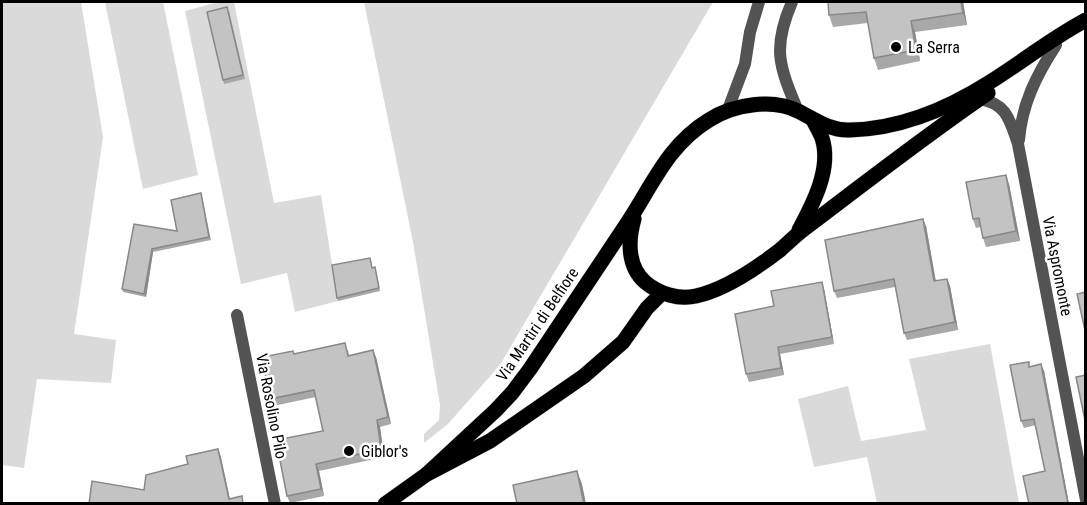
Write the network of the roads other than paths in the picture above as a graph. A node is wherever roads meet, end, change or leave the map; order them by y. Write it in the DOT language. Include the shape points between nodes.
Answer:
graph roads {
  1 [pos="759,2"];
  2 [pos="792,2"];
  3 [pos="1086,22"];
  4 [pos="1056,45"];
  5 [pos="979,99"];
  6 [pos="798,111"];
  7 [pos="727,112"];
  8 [pos="813,120"];
  9 [pos="1018,144"];
  10 [pos="637,207"];
  11 [pos="796,235"];
  12 [pos="662,293"];
  13 [pos="237,315"];
  14 [pos="1080,445"];
  15 [pos="427,474"];
  16 [pos="1086,500"];
  17 [pos="275,504"];
  18 [pos="385,504"];
  1 -- 7 [label="street" via="745,64"];
  2 -- 6 [label="street" via="782,24 778,49"];
  3 -- 4 [label="main road"];
  3 -- 8 [label="main road, Via Martiri di Belfiore" via="989,82 902,123 840,129"];
  4 -- 5 [label="main road"];
  4 -- 9 [label="street, Via Aspromonte" via="1037,74 1026,101"];
  5 -- 9 [label="street, Via Aspromonte" via="989,100 1005,111"];
  5 -- 11 [label="main road"];
  6 -- 7 [label="main road, Via Martiri di Belfiore" via="752,105"];
  6 -- 8 [label="main road, Via Martiri di Belfiore"];
  7 -- 10 [label="main road, Via Martiri di Belfiore" via="710,119 684,139 663,163"];
  8 -- 11 [label="main road" via="822,139 824,160 814,200"];
  9 -- 14 [label="street, Via Aspromonte"];
  10 -- 12 [label="main road, Via Martiri di Belfiore" via="629,236 631,258 645,282"];
  10 -- 15 [label="main road, Via Martiri di Belfiore" via="512,393"];
  11 -- 12 [label="main road" via="759,265 718,288 696,296"];
  12 -- 15 [label="main road, Via Martiri di Belfiore" via="623,342 584,376 490,441"];
  13 -- 17 [label="street, Via Rosolino Pilo"];
  14 -- 16 [label="street, Via Aspromonte"];
  15 -- 18 [label="main road, Via Martiri di Belfiore"];
}
